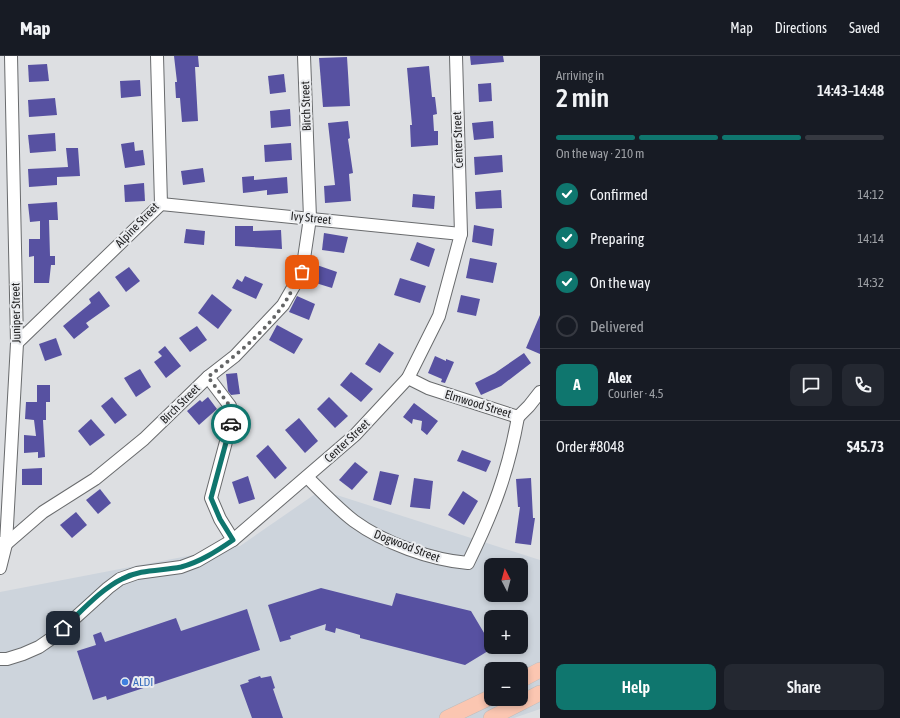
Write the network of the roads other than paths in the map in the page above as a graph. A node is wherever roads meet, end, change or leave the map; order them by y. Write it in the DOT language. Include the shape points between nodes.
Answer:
graph roads {
  1 [pos="11,56"];
  2 [pos="304,56"];
  3 [pos="456,56"];
  4 [pos="157,61"];
  5 [pos="161,204"];
  6 [pos="310,218"];
  7 [pos="461,234"];
  8 [pos="17,342"];
  9 [pos="208,377"];
  10 [pos="408,378"];
  11 [pos="540,392"];
  12 [pos="518,416"];
  13 [pos="307,477"];
  14 [pos="233,540"];
  15 [pos="3,544"];
  16 [pos="0,568"];
  17 [pos="0,659"];
  18 [pos="540,670"];
  19 [pos="528,676"];
  20 [pos="540,693"];
  21 [pos="484,700"];
  22 [pos="447,718"];
  23 [pos="491,718"];
  1 -- 8 [label="street, Juniper Street"];
  2 -- 6 [label="street, Birch Street"];
  3 -- 7 [label="street, Center Street"];
  4 -- 5 [label="street, Alpine Street"];
  5 -- 6 [label="street, Ivy Street"];
  5 -- 8 [label="street, Alpine Street"];
  6 -- 7 [label="street, Ivy Street"];
  6 -- 9 [label="street, Birch Street" via="302,272 283,305 235,356"];
  7 -- 10 [label="street, Center Street" via="439,316"];
  8 -- 15 [label="street, Juniper Street"];
  9 -- 14 [label="street" via="230,406 231,423 211,498"];
  9 -- 15 [label="street, Birch Street" via="144,439 95,479 43,512"];
  10 -- 12 [label="street, Elmwood Street" via="434,390"];
  10 -- 13 [label="street, Center Street" via="368,423"];
  11 -- 12 [label="street, Elmwood Street"];
  12 -- 13 [label="street, Dogwood Street" via="512,453 498,497 468,563 425,555 368,531"];
  13 -- 14 [label="street, Center Street"];
  14 -- 17 [label="street, Center Street" via="197,561 181,567 137,573 120,579 39,647"];
  15 -- 16 [label="street, Juniper Street"];
  18 -- 19 [label="main road"];
  20 -- 23 [label="main road"];
  21 -- 22 [label="main road"];
}
